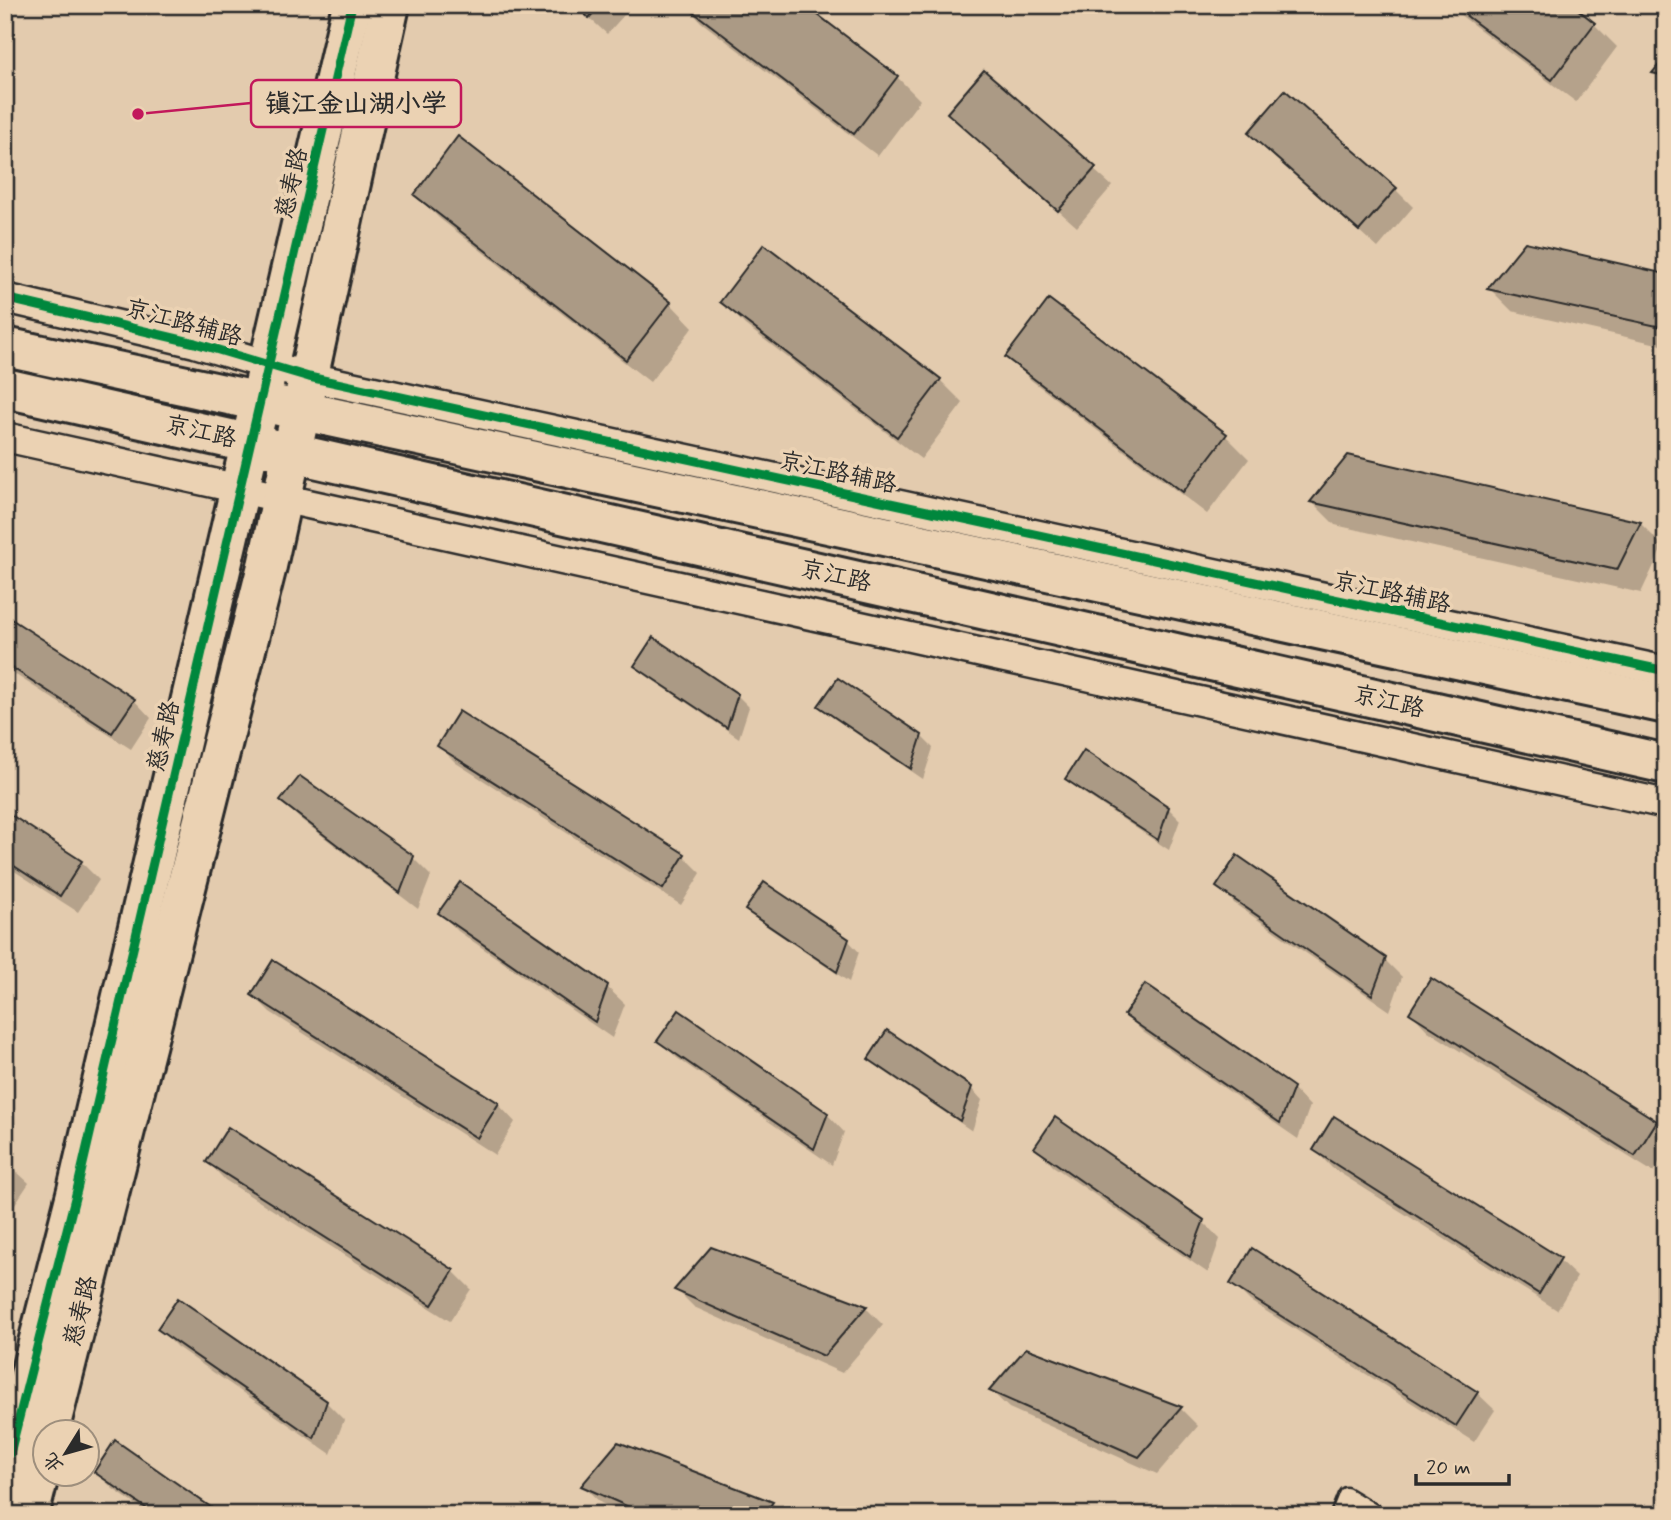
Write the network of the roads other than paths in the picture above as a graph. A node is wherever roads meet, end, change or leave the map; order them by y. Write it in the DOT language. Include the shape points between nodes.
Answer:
graph roads {
  1 [pos="352,5"];
  2 [pos="390,5"];
  3 [pos="5,298"];
  4 [pos="5,347"];
  5 [pos="269,365"];
  6 [pos="5,388"];
  7 [pos="305,394"];
  8 [pos="260,402"];
  9 [pos="5,437"];
  10 [pos="251,442"];
  11 [pos="293,452"];
  12 [pos="240,488"];
  13 [pos="283,498"];
  14 [pos="1666,671"];
  15 [pos="1666,704"];
  16 [pos="1666,764"];
  17 [pos="1666,804"];
  18 [pos="53,1418"];
  19 [pos="5,1473"];
  20 [pos="36,1488"];
  21 [pos="29,1515"];
  22 [pos="1338,1515"];
  23 [pos="1379,1515"];
  1 -- 5 [label="main road, 慈寿路"];
  2 -- 7 [label="main road, 慈寿路"];
  3 -- 5 [label="street, 京江路辅路"];
  4 -- 8 [label="main road, 京江路"];
  5 -- 7 [label="street, 京江路辅路"];
  5 -- 8 [label="main road, 慈寿路"];
  6 -- 10 [label="main road, 京江路"];
  7 -- 8 [label="main road, 京江路"];
  7 -- 11 [label="main road, 慈寿路"];
  7 -- 14 [label="street, 京江路辅路"];
  7 -- 15 [label="main road, 京江路"];
  8 -- 10 [label="main road, 慈寿路"];
  9 -- 12 [label="street"];
  10 -- 11 [label="main road, 京江路"];
  10 -- 12 [label="main road, 慈寿路"];
  11 -- 13 [label="main road, 慈寿路"];
  11 -- 16 [label="main road, 京江路"];
  12 -- 13 [label="street"];
  12 -- 19 [label="main road, 慈寿路"];
  13 -- 17 [label="street"];
  13 -- 18 [label="main road, 慈寿路"];
  20 -- 21 [label="main road"];
  22 -- 23 [label="lane" via="1346,1495"];
}
